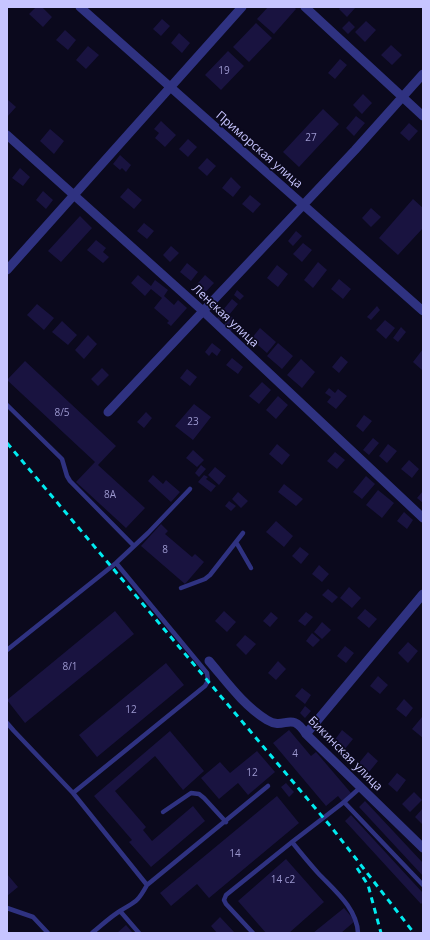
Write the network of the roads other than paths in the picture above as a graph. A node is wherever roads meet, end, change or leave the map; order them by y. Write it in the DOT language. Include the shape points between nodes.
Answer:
graph roads {
  1 [pos="80,7"];
  2 [pos="242,7"];
  3 [pos="305,7"];
  4 [pos="423,75"];
  5 [pos="170,88"];
  6 [pos="402,97"];
  7 [pos="423,116"];
  8 [pos="7,135"];
  9 [pos="73,195"];
  10 [pos="304,204"];
  11 [pos="7,270"];
  12 [pos="203,311"];
  13 [pos="423,311"];
  14 [pos="7,405"];
  15 [pos="108,412"];
  16 [pos="190,489"];
  17 [pos="423,518"];
  18 [pos="242,533"];
  19 [pos="236,542"];
  20 [pos="134,546"];
  21 [pos="116,563"];
  22 [pos="251,568"];
  23 [pos="180,588"];
  24 [pos="423,594"];
  25 [pos="7,650"];
  26 [pos="209,661"];
  27 [pos="7,723"];
  28 [pos="306,734"];
  29 [pos="268,786"];
  30 [pos="361,787"];
  31 [pos="73,793"];
  32 [pos="344,802"];
  33 [pos="163,812"];
  34 [pos="226,822"];
  35 [pos="423,834"];
  36 [pos="416,841"];
  37 [pos="292,842"];
  38 [pos="423,848"];
  39 [pos="147,885"];
  40 [pos="423,885"];
  41 [pos="7,908"];
  42 [pos="120,911"];
  43 [pos="48,933"];
  44 [pos="92,933"];
  45 [pos="139,933"];
  46 [pos="253,933"];
  47 [pos="358,933"];
  1 -- 5 [label="street, Приморская улица"];
  2 -- 5 [label="street"];
  3 -- 6 [label="street"];
  4 -- 6 [label="street"];
  5 -- 9 [label="street"];
  5 -- 10 [label="street, Приморская улица"];
  6 -- 7 [label="street"];
  6 -- 10 [label="street"];
  8 -- 9 [label="street, Ленская улица"];
  9 -- 11 [label="street"];
  9 -- 12 [label="street, Ленская улица"];
  10 -- 12 [label="street"];
  10 -- 13 [label="street, Приморская улица"];
  12 -- 15 [label="street"];
  12 -- 17 [label="street, Ленская улица"];
  14 -- 20 [label="lane" via="62,459 70,481"];
  16 -- 20 [label="lane"];
  18 -- 19 [label="lane"];
  19 -- 22 [label="lane"];
  19 -- 23 [label="lane" via="210,575"];
  20 -- 21 [label="lane"];
  21 -- 25 [label="lane"];
  21 -- 31 [label="lane" via="207,673 208,681"];
  24 -- 28 [label="street"];
  26 -- 28 [label="street, Бикинская улица" via="257,713 277,724 294,721"];
  27 -- 31 [label="lane"];
  28 -- 30 [label="street, Бикинская улица"];
  29 -- 34 [label="lane"];
  30 -- 32 [label="lane"];
  30 -- 36 [label="street, Бикинская улица"];
  31 -- 39 [label="lane"];
  32 -- 37 [label="lane"];
  32 -- 40 [label="lane"];
  33 -- 34 [label="lane" via="191,793 199,794"];
  34 -- 39 [label="lane"];
  35 -- 36 [label="street"];
  36 -- 38 [label="street, Бикинская улица"];
  37 -- 46 [label="lane" via="226,895 224,900"];
  37 -- 47 [label="lane" via="345,902 358,923"];
  39 -- 42 [label="lane" via="140,898"];
  41 -- 43 [label="lane" via="32,917"];
  42 -- 44 [label="lane"];
  42 -- 45 [label="lane"];
}
